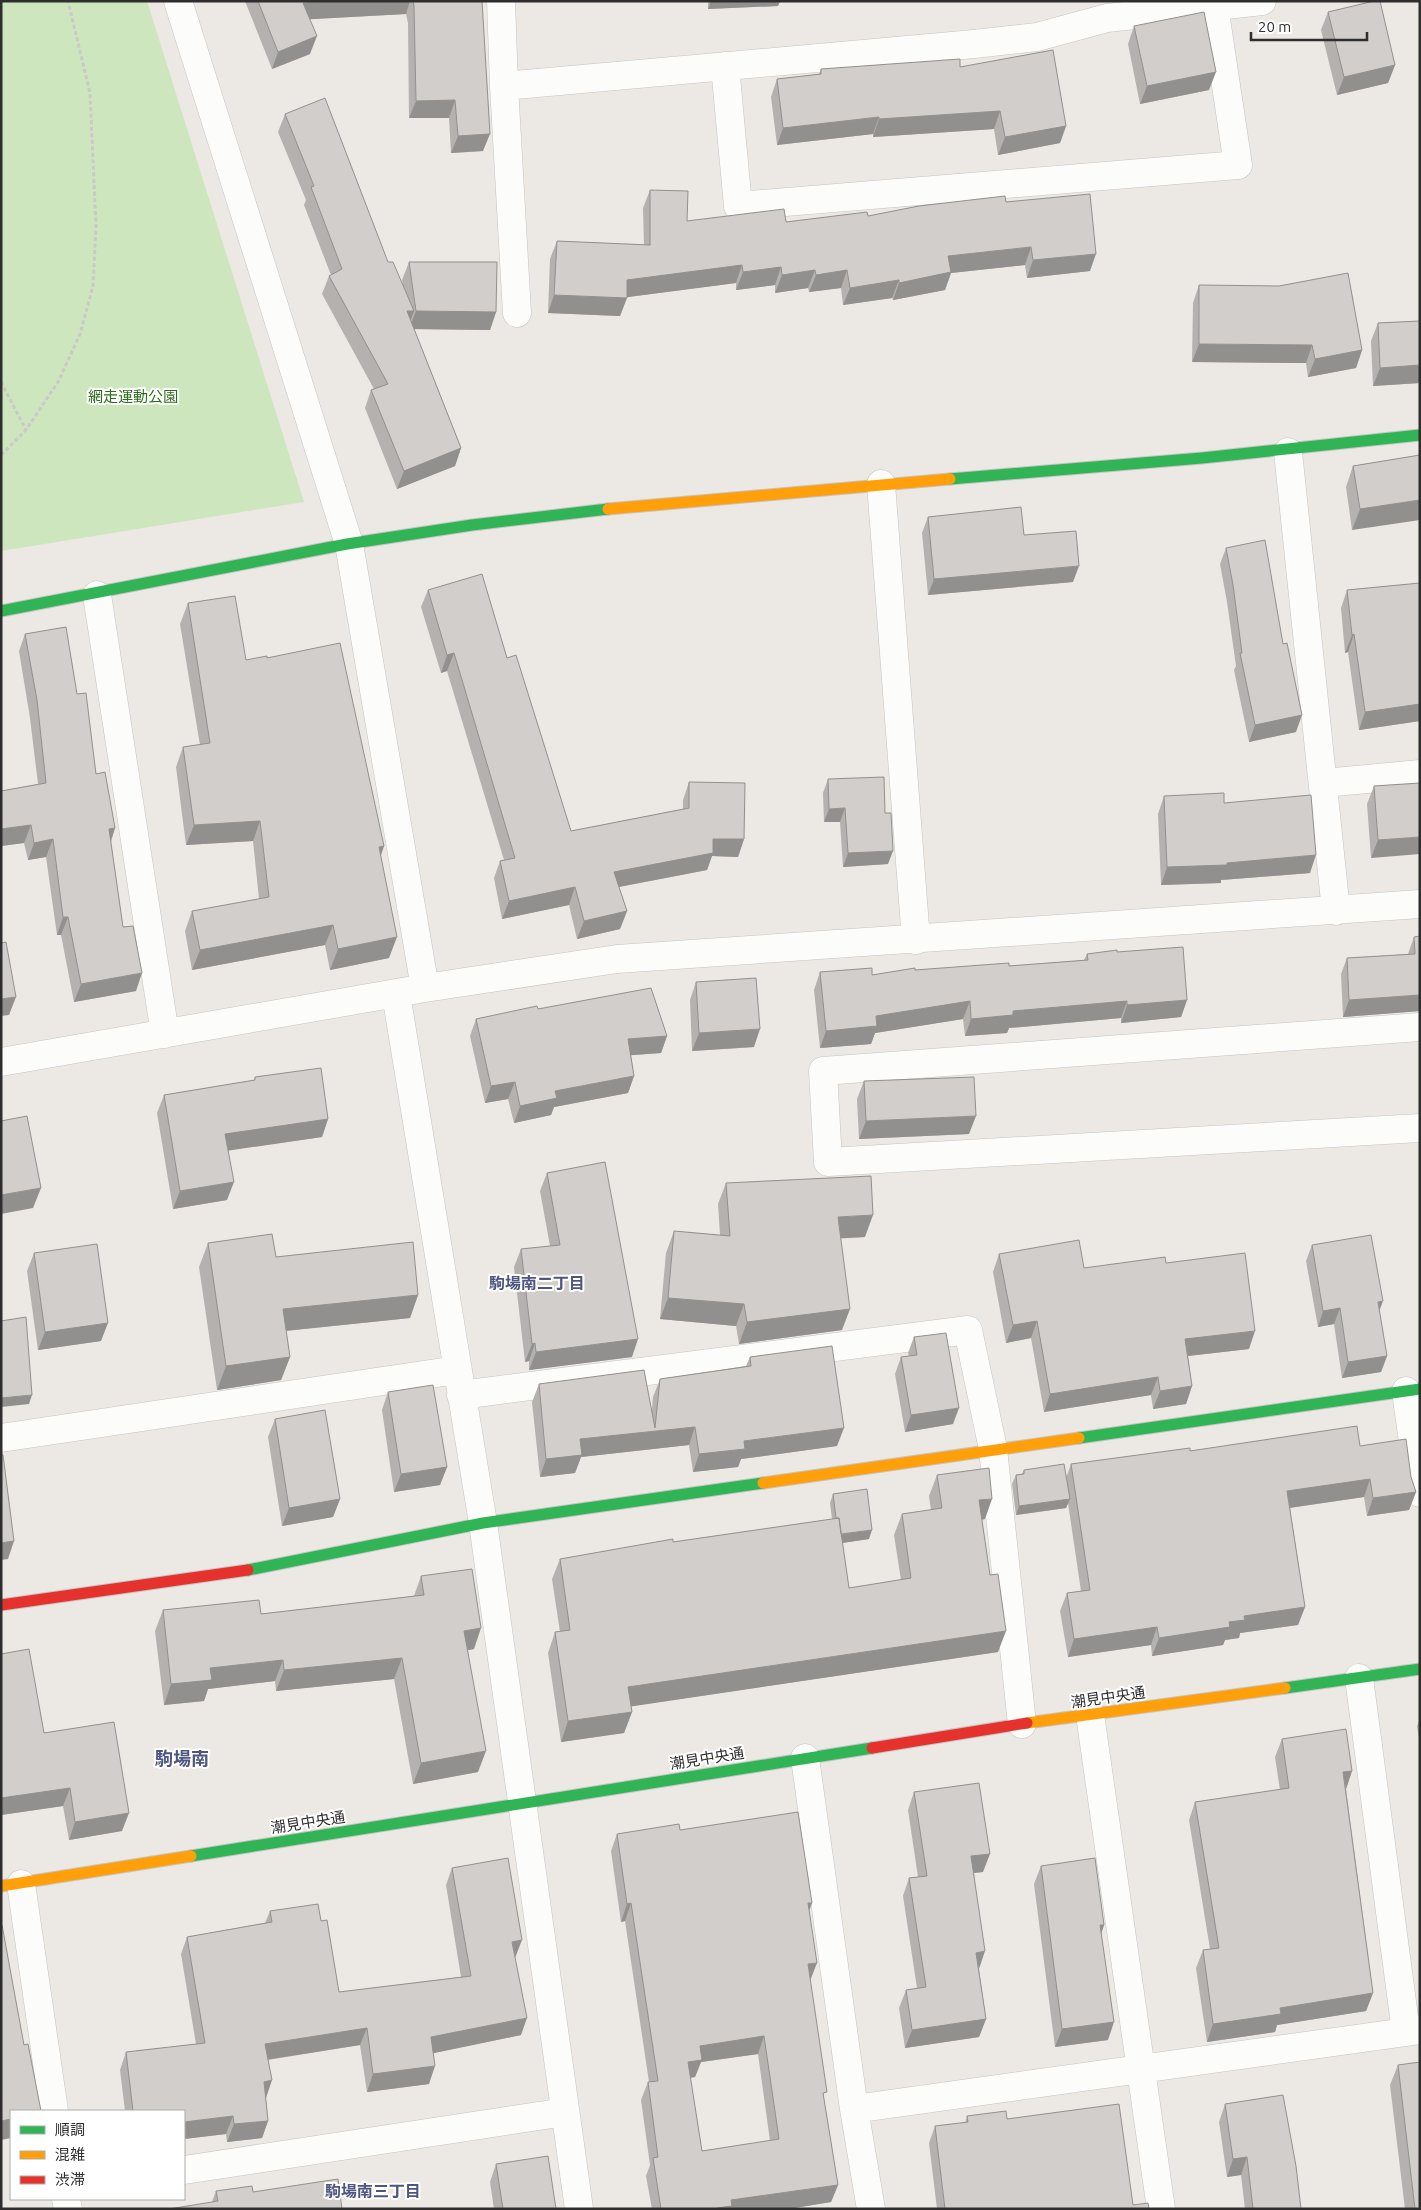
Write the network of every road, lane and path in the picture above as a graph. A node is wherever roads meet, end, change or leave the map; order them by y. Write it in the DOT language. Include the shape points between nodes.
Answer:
graph roads {
  1 [pos="68,1"];
  2 [pos="178,1"];
  3 [pos="501,1"];
  4 [pos="1262,1"];
  5 [pos="1214,6"];
  6 [pos="725,66"];
  7 [pos="504,86"];
  8 [pos="517,313"];
  9 [pos="1,382"];
  10 [pos="26,430"];
  11 [pos="1420,435"];
  12 [pos="1288,452"];
  13 [pos="1,455"];
  14 [pos="881,484"];
  15 [pos="349,544"];
  16 [pos="97,595"];
  17 [pos="1,611"];
  18 [pos="1420,774"];
  19 [pos="1324,784"];
  20 [pos="1420,904"];
  21 [pos="1336,911"];
  22 [pos="916,940"];
  23 [pos="425,988"];
  24 [pos="396,994"];
  25 [pos="1420,1027"];
  26 [pos="166,1034"];
  27 [pos="1,1062"];
  28 [pos="1420,1128"];
  29 [pos="459,1382"];
  30 [pos="1413,1390"];
  31 [pos="1,1438"];
  32 [pos="993,1449"];
  33 [pos="1420,1494"];
  34 [pos="483,1523"];
  35 [pos="1,1605"];
  36 [pos="1420,1669"];
  37 [pos="1359,1678"];
  38 [pos="1090,1715"];
  39 [pos="1022,1724"];
  40 [pos="805,1758"];
  41 [pos="521,1803"];
  42 [pos="11,1885"];
  43 [pos="1413,2031"];
  44 [pos="1140,2070"];
  45 [pos="54,2110"];
  46 [pos="854,2110"];
  47 [pos="565,2112"];
  48 [pos="185,2170"];
  49 [pos="579,2209"];
  50 [pos="871,2209"];
  51 [pos="1160,2209"];
  1 -- 10 [label="path" via="90,94 96,226 93,286 80,334 58,382"];
  2 -- 15 [label="street"];
  3 -- 7 [label="street"];
  4 -- 5 [label="street"];
  5 -- 6 [label="street" via="1107,18 1037,37"];
  5 -- 6 [label="street" via="1238,165 738,206"];
  6 -- 7 [label="street"];
  7 -- 8 [label="street"];
  9 -- 10 [label="path"];
  10 -- 13 [label="path"];
  11 -- 12 [label="street"];
  12 -- 14 [label="street"];
  12 -- 19 [label="street"];
  14 -- 15 [label="street" via="547,516"];
  14 -- 22 [label="street"];
  15 -- 16 [label="street"];
  15 -- 23 [label="street"];
  16 -- 17 [label="street"];
  16 -- 26 [label="street"];
  18 -- 19 [label="street"];
  19 -- 21 [label="street"];
  20 -- 21 [label="street"];
  21 -- 22 [label="street"];
  22 -- 23 [label="street" via="617,959"];
  23 -- 24 [label="street"];
  24 -- 26 [label="street"];
  24 -- 29 [label="street"];
  25 -- 28 [label="street" via="823,1071 828,1162"];
  26 -- 27 [label="street"];
  29 -- 31 [label="street"];
  29 -- 32 [label="street" via="968,1330"];
  29 -- 34 [label="street"];
  30 -- 32 [label="street"];
  30 -- 33 [label="street"];
  32 -- 34 [label="street"];
  32 -- 39 [label="street"];
  34 -- 35 [label="street" via="222,1575"];
  34 -- 41 [label="street"];
  36 -- 37 [label="street, 潮見中央通"];
  37 -- 38 [label="street, 潮見中央通"];
  37 -- 43 [label="street"];
  38 -- 39 [label="street, 潮見中央通"];
  38 -- 44 [label="street"];
  39 -- 40 [label="street, 潮見中央通"];
  40 -- 41 [label="street, 潮見中央通"];
  40 -- 46 [label="street"];
  41 -- 42 [label="street, 潮見中央通"];
  41 -- 47 [label="street"];
  42 -- 45 [label="street"];
  43 -- 44 [label="street"];
  44 -- 46 [label="street"];
  44 -- 51 [label="street"];
  46 -- 50 [label="street"];
  47 -- 48 [label="street"];
  47 -- 49 [label="street"];
}
